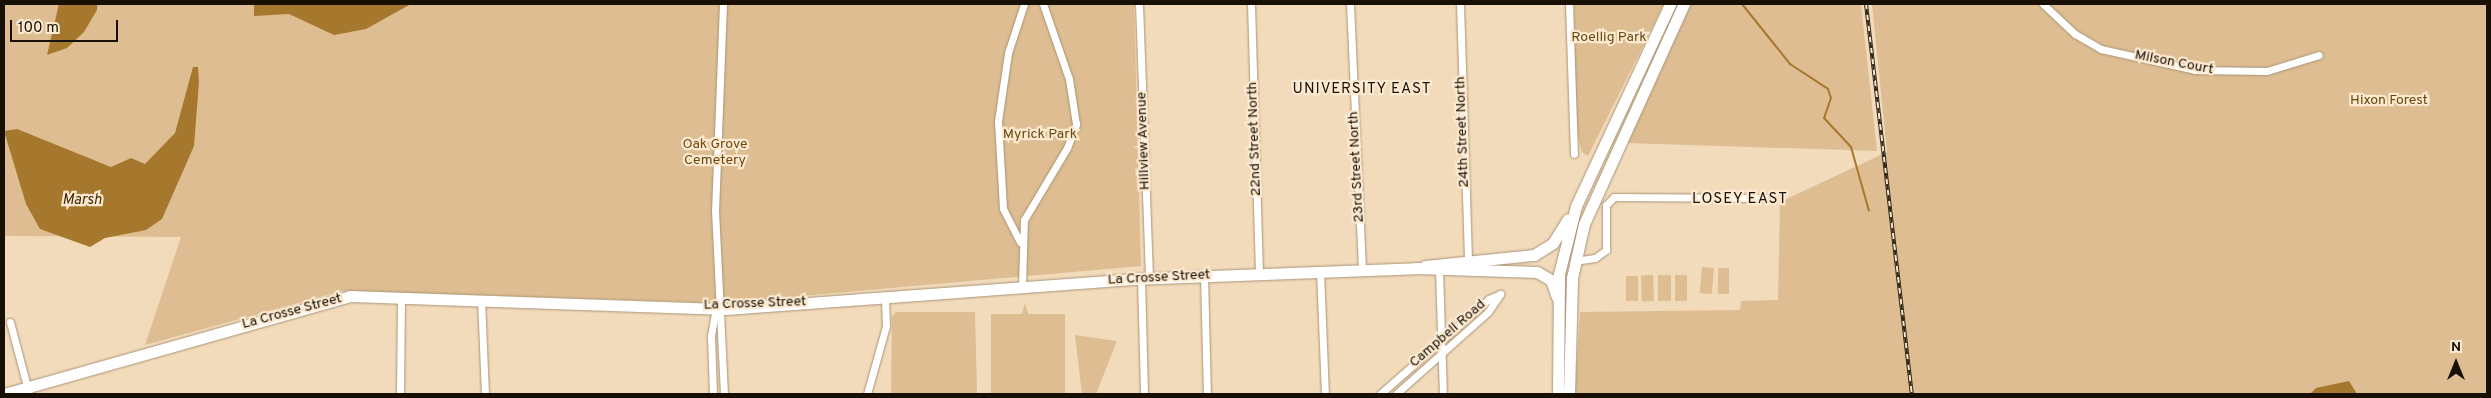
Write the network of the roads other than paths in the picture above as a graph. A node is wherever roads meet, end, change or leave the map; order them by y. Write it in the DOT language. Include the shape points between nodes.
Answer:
graph roads {
  1 [pos="724,4"];
  2 [pos="1024,4"];
  3 [pos="1043,4"];
  4 [pos="1139,4"];
  5 [pos="1251,4"];
  6 [pos="1350,4"];
  7 [pos="1460,4"];
  8 [pos="1569,4"];
  9 [pos="1670,4"];
  10 [pos="1684,4"];
  11 [pos="2043,4"];
  12 [pos="2318,55"];
  13 [pos="1574,154"];
  14 [pos="1770,198"];
  15 [pos="1576,206"];
  16 [pos="1020,242"];
  17 [pos="1526,257"];
  18 [pos="1468,260"];
  19 [pos="1561,261"];
  20 [pos="1574,262"];
  21 [pos="1416,268"];
  22 [pos="1522,269"];
  23 [pos="1362,270"];
  24 [pos="1439,270"];
  25 [pos="1320,271"];
  26 [pos="1259,273"];
  27 [pos="1204,275"];
  28 [pos="1145,278"];
  29 [pos="1022,286"];
  30 [pos="885,297"];
  31 [pos="1557,297"];
  32 [pos="401,298"];
  33 [pos="481,299"];
  34 [pos="716,308"];
  35 [pos="10,322"];
  36 [pos="1442,339"];
  37 [pos="1442,356"];
  38 [pos="28,391"];
  39 [pos="4,394"];
  40 [pos="400,394"];
  41 [pos="485,394"];
  42 [pos="713,394"];
  43 [pos="724,394"];
  44 [pos="867,394"];
  45 [pos="1144,394"];
  46 [pos="1207,394"];
  47 [pos="1325,394"];
  48 [pos="1380,394"];
  49 [pos="1396,394"];
  50 [pos="1443,394"];
  51 [pos="1558,394"];
  52 [pos="1569,394"];
  1 -- 34 [label="street" via="715,210"];
  2 -- 16 [label="street" via="1008,53 998,121 1003,208"];
  3 -- 16 [label="street" via="1069,79 1076,124 1067,148 1028,208"];
  4 -- 28 [label="street, Hillview Avenue"];
  5 -- 26 [label="street, 22nd Street North"];
  6 -- 23 [label="street, 23rd Street North"];
  7 -- 18 [label="street, 24th Street North"];
  8 -- 13 [label="street"];
  9 -- 15 [label="main road"];
  10 -- 20 [label="main road" via="1600,182"];
  11 -- 12 [label="street, Milson Court" via="2075,34 2101,49 2195,70 2267,71"];
  14 -- 20 [label="street" via="1614,197 1606,205 1606,250 1595,258"];
  15 -- 17 [label="main road" via="1553,243"];
  15 -- 19 [label="main road"];
  16 -- 29 [label="street"];
  17 -- 18 [label="main road"];
  17 -- 19 [label="main road"];
  18 -- 21 [label="main road"];
  19 -- 20 [label="main road"];
  19 -- 22 [label="main road"];
  19 -- 31 [label="main road"];
  20 -- 52 [label="main road"];
  21 -- 23 [label="main road, La Crosse Street"];
  21 -- 24 [label="main road, La Crosse Street"];
  22 -- 24 [label="main road, La Crosse Street"];
  22 -- 31 [label="main road" via="1548,277"];
  23 -- 25 [label="main road, La Crosse Street"];
  24 -- 36 [label="street"];
  25 -- 26 [label="main road, La Crosse Street"];
  25 -- 47 [label="street"];
  26 -- 27 [label="main road, La Crosse Street"];
  27 -- 28 [label="main road, La Crosse Street"];
  27 -- 46 [label="street"];
  28 -- 29 [label="main road, La Crosse Street"];
  28 -- 45 [label="street, Hillview Avenue"];
  29 -- 30 [label="main road, La Crosse Street"];
  30 -- 34 [label="main road, La Crosse Street"];
  30 -- 44 [label="street" via="886,326"];
  31 -- 51 [label="main road"];
  32 -- 33 [label="main road, La Crosse Street"];
  32 -- 38 [label="main road, La Crosse Street" via="340,297"];
  32 -- 40 [label="street"];
  33 -- 34 [label="main road, La Crosse Street"];
  33 -- 41 [label="street"];
  34 -- 42 [label="street" via="711,336"];
  34 -- 43 [label="street"];
  35 -- 38 [label="street"];
  36 -- 37 [label="street"];
  36 -- 37 [label="street, Campbell Road" via="1500,294 1495,306"];
  36 -- 48 [label="street, Campbell Road"];
  37 -- 49 [label="street, Campbell Road"];
  37 -- 50 [label="street"];
  38 -- 39 [label="main road, La Crosse Street"];
}
